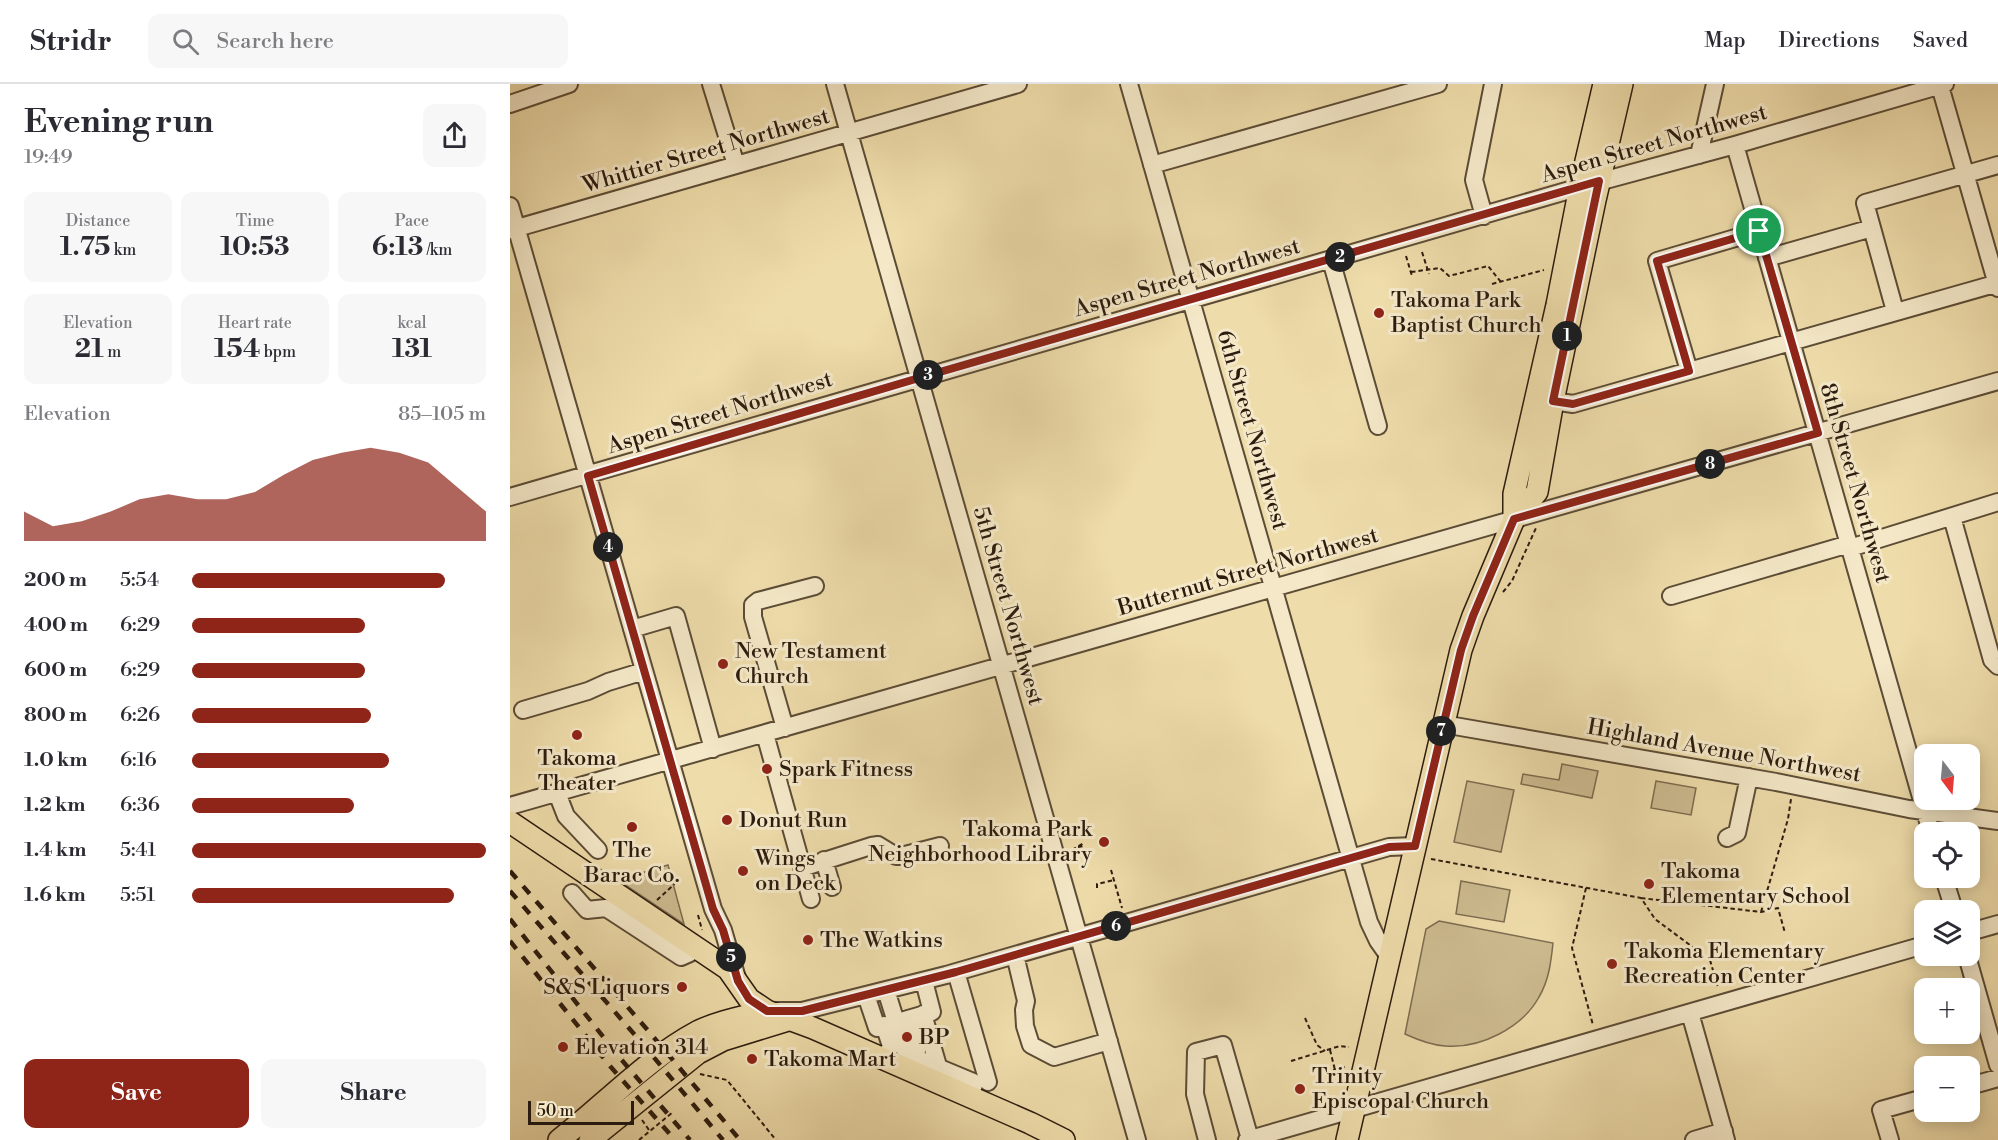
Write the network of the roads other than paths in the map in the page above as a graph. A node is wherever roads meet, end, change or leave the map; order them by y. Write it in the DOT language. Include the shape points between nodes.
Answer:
graph roads {
  1 [pos="569,84"];
  2 [pos="711,84"];
  3 [pos="835,84"];
  4 [pos="1018,84"];
  5 [pos="1129,84"];
  6 [pos="1438,84"];
  7 [pos="1493,84"];
  8 [pos="1604,84"];
  9 [pos="1622,84"];
  10 [pos="1715,84"];
  11 [pos="1943,85"];
  12 [pos="510,104"];
  13 [pos="849,133"];
  14 [pos="1735,145"];
  15 [pos="1699,155"];
  16 [pos="736,165"];
  17 [pos="1152,165"];
  18 [pos="1998,165"];
  19 [pos="1965,174"];
  20 [pos="1590,184"];
  21 [pos="510,206"];
  22 [pos="1484,216"];
  23 [pos="1872,228"];
  24 [pos="513,230"];
  25 [pos="1759,231"];
  26 [pos="1767,258"];
  27 [pos="1331,260"];
  28 [pos="1998,285"];
  29 [pos="1191,300"];
  30 [pos="1895,311"];
  31 [pos="1791,342"];
  32 [pos="1689,371"];
  33 [pos="919,378"];
  34 [pos="1998,381"];
  35 [pos="1553,401"];
  36 [pos="1378,426"];
  37 [pos="1818,433"];
  38 [pos="588,476"];
  39 [pos="510,497"];
  40 [pos="1998,502"];
  41 [pos="1952,517"];
  42 [pos="1514,519"];
  43 [pos="1849,546"];
  44 [pos="815,586"];
  45 [pos="1273,588"];
  46 [pos="1671,596"];
  47 [pos="632,629"];
  48 [pos="1002,666"];
  49 [pos="1998,666"];
  50 [pos="644,671"];
  51 [pos="523,710"];
  52 [pos="1443,724"];
  53 [pos="785,728"];
  54 [pos="765,734"];
  55 [pos="713,749"];
  56 [pos="670,761"];
  57 [pos="1749,777"];
  58 [pos="557,793"];
  59 [pos="511,806"];
  60 [pos="1926,812"];
  61 [pos="1998,821"];
  62 [pos="1928,822"];
  63 [pos="1727,838"];
  64 [pos="940,846"];
  65 [pos="598,850"];
  66 [pos="1423,853"];
  67 [pos="1351,858"];
  68 [pos="824,861"];
  69 [pos="802,868"];
  70 [pos="832,887"];
  71 [pos="572,893"];
  72 [pos="811,899"];
  73 [pos="1998,924"];
  74 [pos="1980,929"];
  75 [pos="1077,930"];
  76 [pos="693,945"];
  77 [pos="1914,948"];
  78 [pos="1015,955"];
  79 [pos="1390,958"];
  80 [pos="1971,966"];
  81 [pos="956,972"];
  82 [pos="738,981"];
  83 [pos="924,981"];
  84 [pos="886,990"];
  85 [pos="866,995"];
  86 [pos="767,1011"];
  87 [pos="1690,1013"];
  88 [pos="795,1015"];
  89 [pos="898,1022"];
  90 [pos="1993,1027"];
  91 [pos="1109,1041"];
  92 [pos="884,1060"];
  93 [pos="912,1064"];
  94 [pos="1998,1065"];
  95 [pos="935,1073"];
  96 [pos="1998,1078"];
  97 [pos="988,1082"];
  98 [pos="1980,1083"];
  99 [pos="1914,1101"];
  100 [pos="1355,1108"];
  101 [pos="1725,1136"];
  102 [pos="563,1138"];
  103 [pos="590,1140"];
  104 [pos="1064,1140"];
  105 [pos="1137,1140"];
  106 [pos="1207,1140"];
  107 [pos="1248,1140"];
  108 [pos="1347,1140"];
  109 [pos="1694,1140"];
  110 [pos="1890,1140"];
  1 -- 12 [label="street"];
  2 -- 16 [label="street"];
  3 -- 13 [label="street, 5th Street Northwest"];
  4 -- 13 [label="street, Whittier Street Northwest"];
  5 -- 17 [label="street, 6th Street Northwest"];
  6 -- 17 [label="street"];
  7 -- 22 [label="street" via="1474,180"];
  8 -- 20 [label="main road"];
  9 -- 20 [label="main road"];
  10 -- 15 [label="street"];
  11 -- 14 [label="street, Aspen Street Northwest"];
  11 -- 19 [label="street"];
  13 -- 16 [label="street, Whittier Street Northwest"];
  13 -- 33 [label="street, 5th Street Northwest"];
  14 -- 15 [label="street, Aspen Street Northwest"];
  14 -- 25 [label="street, 8th Street Northwest"];
  15 -- 20 [label="street, Aspen Street Northwest"];
  16 -- 24 [label="street, Whittier Street Northwest"];
  17 -- 29 [label="street, 6th Street Northwest"];
  18 -- 19 [label="street"];
  19 -- 23 [label="street" via="1865,203"];
  19 -- 28 [label="street"];
  20 -- 22 [label="street, Aspen Street Northwest"];
  20 -- 35 [label="main road"];
  20 -- 42 [label="main road" via="1557,305 1514,494"];
  21 -- 24 [label="street"];
  22 -- 27 [label="street, Aspen Street Northwest"];
  23 -- 26 [label="street"];
  23 -- 30 [label="street"];
  24 -- 38 [label="street"];
  25 -- 26 [label="street, 8th Street Northwest"];
  25 -- 32 [label="street" via="1657,261"];
  26 -- 31 [label="street, 8th Street Northwest"];
  27 -- 29 [label="street, Aspen Street Northwest"];
  27 -- 36 [label="street"];
  28 -- 30 [label="street"];
  29 -- 33 [label="street, Aspen Street Northwest"];
  29 -- 45 [label="street, 6th Street Northwest"];
  30 -- 31 [label="street"];
  31 -- 32 [label="street"];
  31 -- 37 [label="street, 8th Street Northwest"];
  32 -- 35 [label="street" via="1573,404"];
  33 -- 38 [label="street, Aspen Street Northwest"];
  33 -- 48 [label="street, 5th Street Northwest"];
  34 -- 37 [label="street, Butternut Street Northwest"];
  35 -- 42 [label="main road" via="1536,492"];
  37 -- 42 [label="street, Butternut Street Northwest"];
  37 -- 43 [label="street, 8th Street Northwest"];
  38 -- 39 [label="street, Aspen Street Northwest"];
  38 -- 47 [label="street"];
  40 -- 41 [label="street"];
  41 -- 43 [label="street"];
  41 -- 49 [label="street" via="1992,660"];
  42 -- 45 [label="street, Butternut Street Northwest"];
  42 -- 52 [label="main road" via="1466,633"];
  43 -- 46 [label="street"];
  43 -- 60 [label="street, 8th Street Northwest"];
  44 -- 53 [label="street" via="753,605"];
  45 -- 48 [label="street, Butternut Street Northwest"];
  45 -- 67 [label="street, 6th Street Northwest"];
  47 -- 50 [label="street"];
  47 -- 55 [label="street" via="676,616"];
  48 -- 53 [label="street, Butternut Street Northwest"];
  48 -- 75 [label="street, 5th Street Northwest"];
  50 -- 51 [label="street"];
  50 -- 56 [label="street"];
  52 -- 57 [label="street, Highland Avenue Northwest"];
  52 -- 66 [label="main road"];
  53 -- 54 [label="street, Butternut Street Northwest"];
  54 -- 55 [label="street, Butternut Street Northwest"];
  54 -- 69 [label="street"];
  55 -- 56 [label="street, Butternut Street Northwest"];
  56 -- 58 [label="street, Butternut Street Northwest"];
  56 -- 82 [label="street"];
  57 -- 60 [label="street, Highland Avenue Northwest"];
  57 -- 63 [label="street" via="1737,833"];
  58 -- 59 [label="street, Butternut Street Northwest"];
  58 -- 65 [label="street" via="566,816"];
  59 -- 76 [label="main road"];
  60 -- 61 [label="street, Highland Avenue Northwest"];
  60 -- 62 [label="street, 8th Street Northwest"];
  64 -- 68 [label="street" via="896,856 878,845"];
  66 -- 67 [label="street" via="1389,847"];
  66 -- 79 [label="main road"];
  67 -- 75 [label="street"];
  67 -- 79 [label="street, 6th Street Northwest" via="1369,922"];
  68 -- 69 [label="street"];
  68 -- 70 [label="street"];
  69 -- 72 [label="street"];
  71 -- 76 [label="street" via="587,910 606,908 681,957 690,953"];
  73 -- 74 [label="street"];
  75 -- 78 [label="street"];
  75 -- 91 [label="street, 5th Street Northwest"];
  76 -- 82 [label="main road" via="728,969"];
  77 -- 87 [label="street"];
  78 -- 81 [label="street"];
  78 -- 91 [label="street" via="1031,1045 1054,1057"];
  79 -- 100 [label="main road"];
  80 -- 90 [label="street"];
  81 -- 83 [label="street"];
  81 -- 97 [label="street"];
  82 -- 86 [label="main road" via="749,999"];
  83 -- 84 [label="street"];
  83 -- 89 [label="street" via="933,1010"];
  84 -- 85 [label="street"];
  84 -- 89 [label="street"];
  85 -- 88 [label="street"];
  85 -- 89 [label="street"];
  86 -- 88 [label="main road"];
  86 -- 102 [label="main road" via="716,1024 679,1042"];
  87 -- 100 [label="street"];
  87 -- 101 [label="street"];
  88 -- 92 [label="main road" via="813,1028"];
  88 -- 103 [label="main road" via="698,1053"];
  89 -- 92 [label="street"];
  89 -- 93 [label="street" via="917,1051"];
  89 -- 95 [label="street"];
  90 -- 94 [label="street"];
  91 -- 105 [label="street, 5th Street Northwest"];
  92 -- 93 [label="main road"];
  93 -- 95 [label="main road"];
  95 -- 104 [label="main road" via="969,1097"];
  96 -- 98 [label="street"];
  99 -- 110 [label="street" via="1881,1110"];
  100 -- 107 [label="street"];
  100 -- 108 [label="main road"];
  101 -- 109 [label="street"];
  106 -- 107 [label="street" via="1195,1094 1196,1052 1223,1045"];
}
